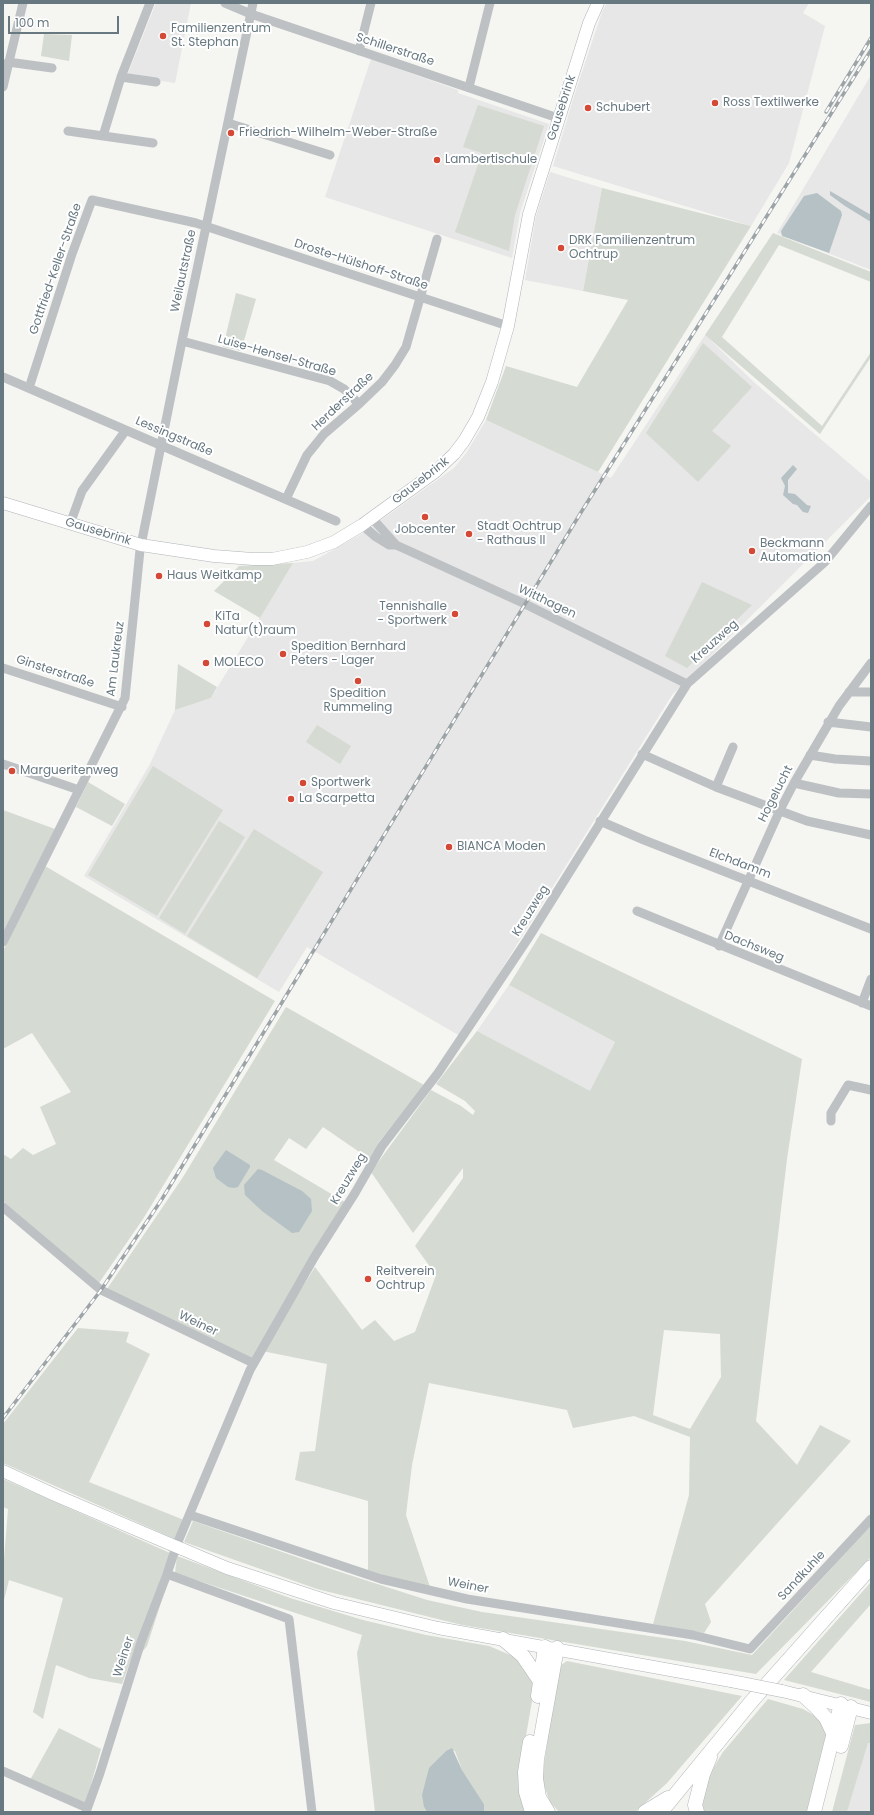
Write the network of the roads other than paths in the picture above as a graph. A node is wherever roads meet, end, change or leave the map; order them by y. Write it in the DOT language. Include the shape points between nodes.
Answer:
graph roads {
  1 [pos="23,3"];
  2 [pos="150,3"];
  3 [pos="225,3"];
  4 [pos="253,3"];
  5 [pos="371,3"];
  6 [pos="490,3"];
  7 [pos="598,3"];
  8 [pos="251,14"];
  9 [pos="359,51"];
  10 [pos="8,62"];
  11 [pos="52,68"];
  12 [pos="121,77"];
  13 [pos="156,82"];
  14 [pos="3,87"];
  15 [pos="469,87"];
  16 [pos="558,118"];
  17 [pos="228,122"];
  18 [pos="68,131"];
  19 [pos="103,136"];
  20 [pos="153,143"];
  21 [pos="330,155"];
  22 [pos="206,226"];
  23 [pos="437,239"];
  24 [pos="418,297"];
  25 [pos="508,326"];
  26 [pos="182,341"];
  27 [pos="3,377"];
  28 [pos="29,388"];
  29 [pos="359,404"];
  30 [pos="126,430"];
  31 [pos="161,444"];
  32 [pos="286,499"];
  33 [pos="3,503"];
  34 [pos="870,508"];
  35 [pos="336,521"];
  36 [pos="367,521"];
  37 [pos="70,524"];
  38 [pos="141,545"];
  39 [pos="871,663"];
  40 [pos="3,668"];
  41 [pos="687,684"];
  42 [pos="850,692"];
  43 [pos="871,692"];
  44 [pos="122,707"];
  45 [pos="828,722"];
  46 [pos="871,727"];
  47 [pos="733,747"];
  48 [pos="642,754"];
  49 [pos="810,755"];
  50 [pos="871,761"];
  51 [pos="3,764"];
  52 [pos="794,783"];
  53 [pos="716,787"];
  54 [pos="79,790"];
  55 [pos="871,794"];
  56 [pos="780,810"];
  57 [pos="600,821"];
  58 [pos="871,835"];
  59 [pos="749,880"];
  60 [pos="637,911"];
  61 [pos="871,926"];
  62 [pos="3,942"];
  63 [pos="719,946"];
  64 [pos="871,979"];
  65 [pos="867,1004"];
  66 [pos="871,1090"];
  67 [pos="831,1121"];
  68 [pos="3,1207"];
  69 [pos="253,1364"];
  70 [pos="3,1471"];
  71 [pos="190,1515"];
  72 [pos="871,1519"];
  73 [pos="871,1567"];
  74 [pos="167,1574"];
  75 [pos="503,1639"];
  76 [pos="551,1648"];
  77 [pos="750,1649"];
  78 [pos="540,1681"];
  79 [pos="803,1695"];
  80 [pos="846,1706"];
  81 [pos="871,1713"];
  82 [pos="834,1734"];
  83 [pos="717,1742"];
  84 [pos="3,1771"];
  85 [pos="674,1795"];
  86 [pos="86,1810"];
  87 [pos="312,1812"];
  88 [pos="532,1812"];
  89 [pos="548,1812"];
  90 [pos="645,1812"];
  91 [pos="660,1812"];
  92 [pos="697,1812"];
  93 [pos="814,1812"];
  94 [pos="823,1812"];
  1 -- 10 [label="street"];
  2 -- 12 [label="street"];
  3 -- 8 [label="street, Schillerstraße"];
  4 -- 8 [label="street, Weilautstraße"];
  5 -- 9 [label="street"];
  6 -- 15 [label="street"];
  7 -- 16 [label="main road, Gausebrink"];
  8 -- 9 [label="street, Schillerstraße"];
  8 -- 17 [label="street, Weilautstraße"];
  9 -- 15 [label="street, Schillerstraße"];
  10 -- 11 [label="street"];
  10 -- 14 [label="street"];
  12 -- 13 [label="street"];
  12 -- 19 [label="street"];
  15 -- 16 [label="street, Schillerstraße"];
  16 -- 25 [label="main road, Gausebrink" via="529,214"];
  17 -- 21 [label="street"];
  17 -- 22 [label="street, Weilautstraße"];
  18 -- 19 [label="street"];
  19 -- 20 [label="street"];
  22 -- 24 [label="street, Droste-Hülshoff-Straße"];
  22 -- 26 [label="street, Weilautstraße"];
  22 -- 28 [label="street, Gottfried-Keller-Straße" via="92,200"];
  23 -- 24 [label="street, Herderstraße"];
  24 -- 25 [label="street, Droste-Hülshoff-Straße"];
  24 -- 29 [label="street, Herderstraße" via="406,347 382,382"];
  25 -- 36 [label="main road, Gausebrink" via="486,399 461,446 435,472"];
  26 -- 29 [label="street, Luise-Hensel-Straße" via="330,381 344,389"];
  26 -- 31 [label="street, Weilautstraße"];
  27 -- 28 [label="street, Lessingstraße"];
  28 -- 30 [label="street, Lessingstraße"];
  29 -- 32 [label="street, Herderstraße" via="324,434 307,455"];
  30 -- 31 [label="street, Lessingstraße"];
  30 -- 37 [label="street" via="82,491"];
  31 -- 32 [label="street, Lessingstraße"];
  31 -- 38 [label="street, Weilautstraße"];
  32 -- 35 [label="street, Lessingstraße"];
  33 -- 37 [label="main road, Gausebrink"];
  34 -- 41 [label="street, Kreuzweg" via="825,562"];
  36 -- 38 [label="main road, Gausebrink" via="347,535 318,548 296,555 272,558 220,557"];
  36 -- 41 [label="street, Witthagen" via="396,546 547,614"];
  37 -- 38 [label="main road, Gausebrink"];
  38 -- 44 [label="street, Am Laukreuz"];
  39 -- 42 [label="street, Hogelucht"];
  40 -- 44 [label="street, Ginsterstraße"];
  41 -- 48 [label="street, Kreuzweg"];
  42 -- 43 [label="street"];
  42 -- 45 [label="street, Hogelucht"];
  44 -- 54 [label="street, Am Laukreuz"];
  45 -- 46 [label="street"];
  45 -- 49 [label="street, Hogelucht"];
  47 -- 53 [label="street"];
  48 -- 53 [label="street"];
  48 -- 57 [label="street, Kreuzweg"];
  49 -- 50 [label="street"];
  49 -- 52 [label="street, Hogelucht"];
  51 -- 54 [label="street"];
  52 -- 55 [label="street" via="839,793"];
  52 -- 56 [label="street, Hogelucht"];
  53 -- 56 [label="street"];
  54 -- 62 [label="street, Am Laukreuz"];
  56 -- 58 [label="street" via="820,824"];
  56 -- 59 [label="street, Hogelucht"];
  57 -- 59 [label="street, Elchdamm"];
  57 -- 69 [label="street, Kreuzweg" via="527,940 451,1055 382,1146"];
  59 -- 61 [label="street, Elchdamm"];
  59 -- 63 [label="street, Hogelucht"];
  60 -- 63 [label="street, Dachsweg"];
  63 -- 65 [label="street, Dachsweg"];
  64 -- 65 [label="street, Dachsweg"];
  66 -- 67 [label="street" via="848,1085 831,1113"];
  68 -- 69 [label="street, Weiner" via="101,1290"];
  69 -- 71 [label="street, Weiner"];
  70 -- 75 [label="main road, bridge" via="54,1496 227,1568 334,1603 438,1628"];
  71 -- 74 [label="street, Weiner"];
  71 -- 77 [label="street, Weiner" via="381,1579 467,1599 693,1634"];
  72 -- 77 [label="street, Sandkuhle"];
  73 -- 83 [label="highway" via="782,1665"];
  74 -- 86 [label="street, Weiner" via="140,1642 100,1773"];
  74 -- 87 [label="street" via="289,1619"];
  75 -- 76 [label="main road"];
  75 -- 78 [label="highway" via="523,1656"];
  76 -- 78 [label="highway"];
  76 -- 79 [label="main road, bridge"];
  76 -- 89 [label="highway" via="536,1779 539,1798"];
  78 -- 88 [label="highway" via="525,1772 526,1792"];
  79 -- 80 [label="main road"];
  79 -- 82 [label="highway" via="826,1718"];
  80 -- 81 [label="main road"];
  80 -- 82 [label="highway"];
  80 -- 94 [label="highway"];
  82 -- 93 [label="highway"];
  83 -- 85 [label="highway"];
  83 -- 92 [label="highway" via="703,1774 695,1805"];
  84 -- 86 [label="street, Weiner"];
  85 -- 90 [label="highway"];
  85 -- 91 [label="highway"];
}
